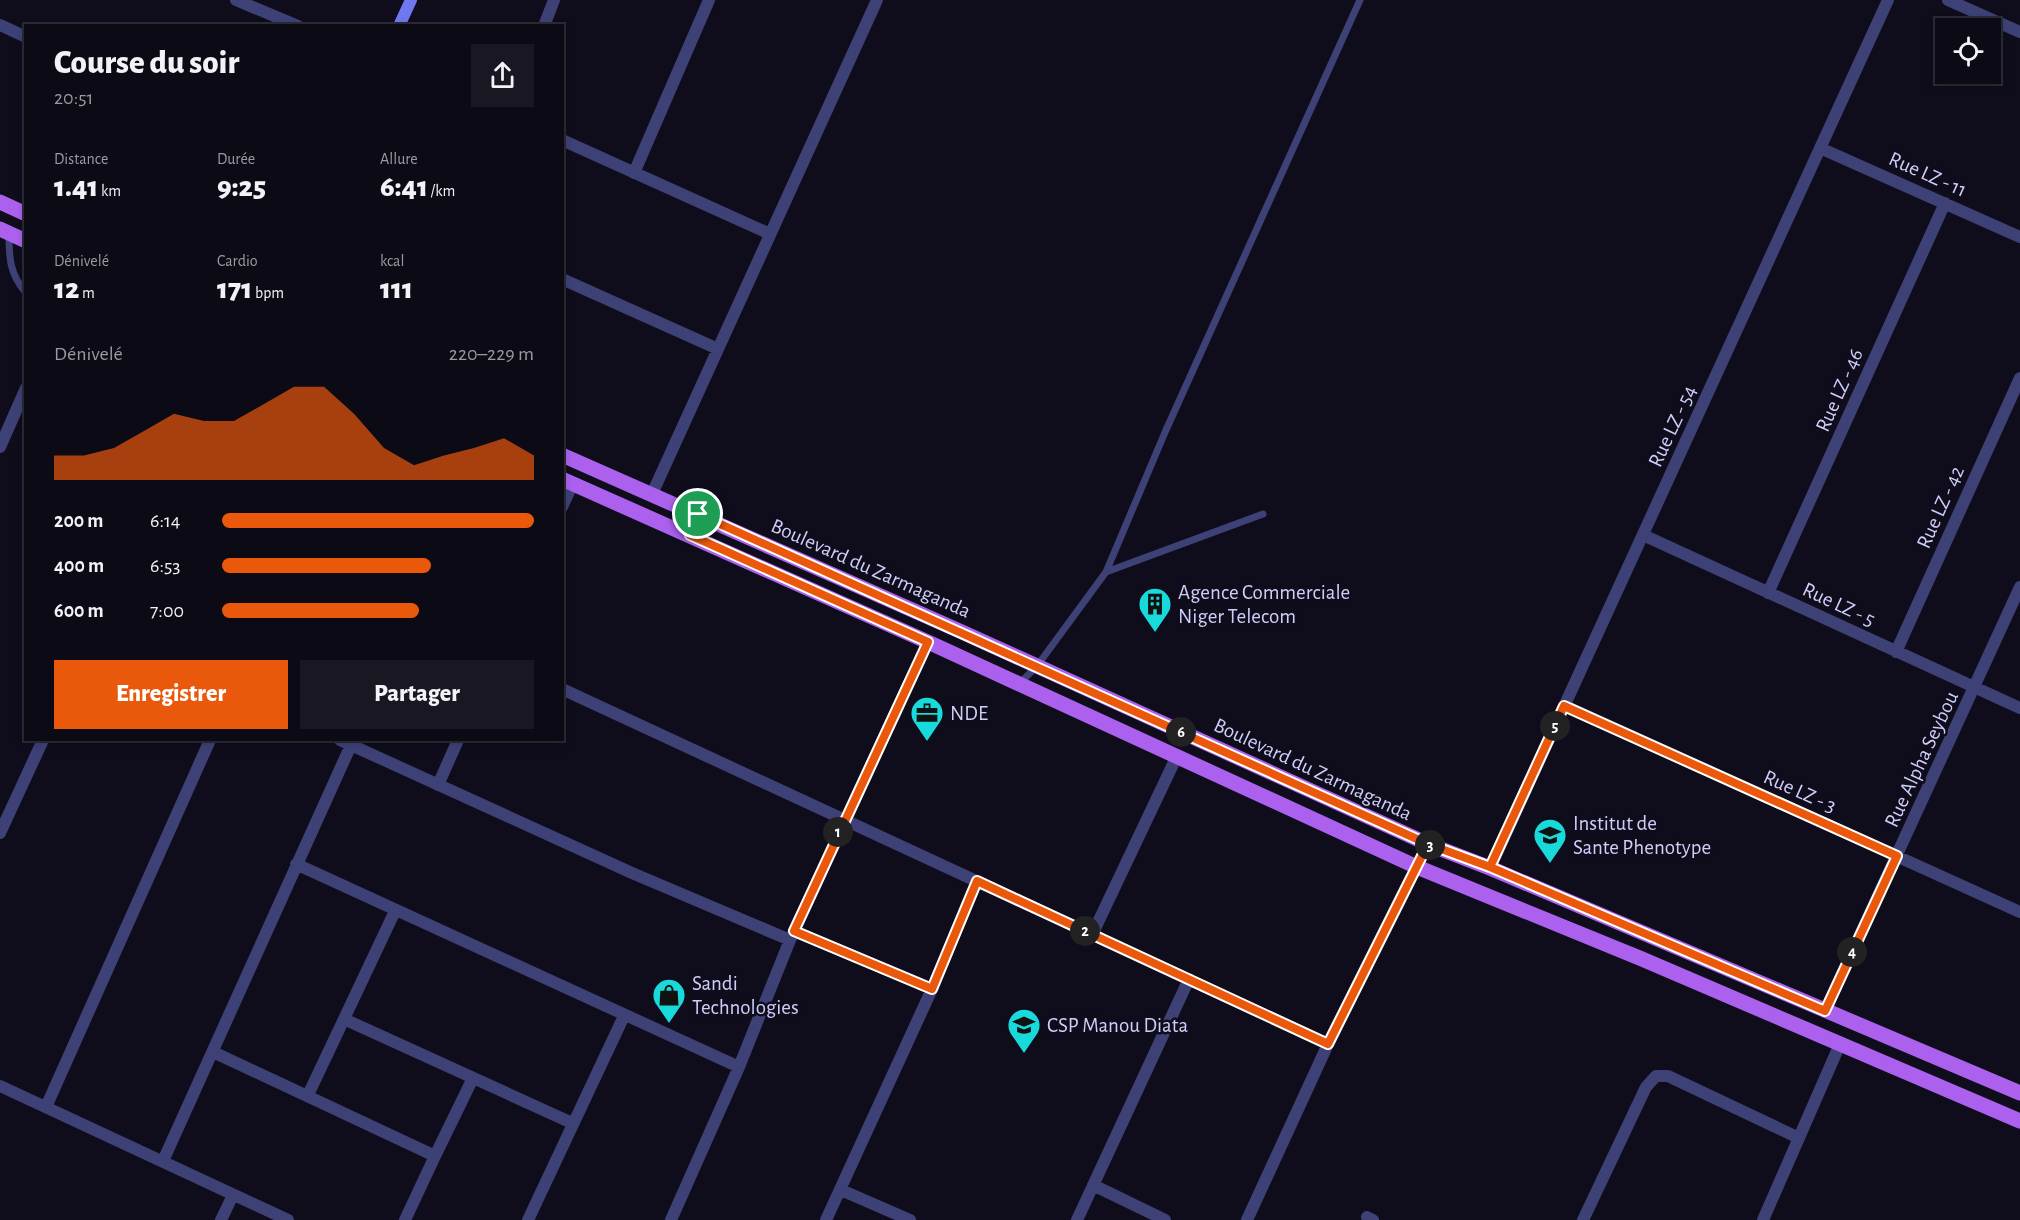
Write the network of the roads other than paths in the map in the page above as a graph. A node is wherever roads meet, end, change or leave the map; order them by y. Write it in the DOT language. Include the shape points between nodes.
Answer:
graph roads {
  1 [pos="236,0"];
  2 [pos="411,0"];
  3 [pos="554,0"];
  4 [pos="709,0"];
  5 [pos="877,0"];
  6 [pos="1367,0"];
  7 [pos="1888,0"];
  8 [pos="1948,0"];
  9 [pos="1359,2"];
  10 [pos="254,4"];
  11 [pos="294,24"];
  12 [pos="400,24"];
  13 [pos="545,24"];
  14 [pos="0,25"];
  15 [pos="2020,32"];
  16 [pos="24,36"];
  17 [pos="564,141"];
  18 [pos="1820,148"];
  19 [pos="634,173"];
  20 [pos="1945,203"];
  21 [pos="2,208"];
  22 [pos="24,214"];
  23 [pos="4,231"];
  24 [pos="770,234"];
  25 [pos="2020,237"];
  26 [pos="24,240"];
  27 [pos="564,280"];
  28 [pos="24,291"];
  29 [pos="718,349"];
  30 [pos="2020,378"];
  31 [pos="24,391"];
  32 [pos="5,421"];
  33 [pos="0,447"];
  34 [pos="564,455"];
  35 [pos="568,481"];
  36 [pos="652,494"];
  37 [pos="564,498"];
  38 [pos="698,514"];
  39 [pos="1263,514"];
  40 [pos="690,535"];
  41 [pos="1643,535"];
  42 [pos="1106,572"];
  43 [pos="2020,587"];
  44 [pos="1768,593"];
  45 [pos="928,642"];
  46 [pos="1896,652"];
  47 [pos="1037,666"];
  48 [pos="1019,684"];
  49 [pos="1975,687"];
  50 [pos="564,690"];
  51 [pos="1564,706"];
  52 [pos="2020,708"];
  53 [pos="43,741"];
  54 [pos="210,741"];
  55 [pos="458,741"];
  56 [pos="345,742"];
  57 [pos="1176,758"];
  58 [pos="438,785"];
  59 [pos="843,819"];
  60 [pos="0,832"];
  61 [pos="1428,844"];
  62 [pos="1897,856"];
  63 [pos="296,864"];
  64 [pos="1418,867"];
  65 [pos="1490,867"];
  66 [pos="977,881"];
  67 [pos="395,911"];
  68 [pos="2020,912"];
  69 [pos="1092,934"];
  70 [pos="792,936"];
  71 [pos="1189,979"];
  72 [pos="932,989"];
  73 [pos="1825,1011"];
  74 [pos="624,1016"];
  75 [pos="344,1019"];
  76 [pos="1328,1044"];
  77 [pos="1840,1044"];
  78 [pos="213,1052"];
  79 [pos="739,1067"];
  80 [pos="473,1077"];
  81 [pos="0,1086"];
  82 [pos="2020,1093"];
  83 [pos="308,1095"];
  84 [pos="46,1107"];
  85 [pos="2020,1121"];
  86 [pos="572,1123"];
  87 [pos="1799,1138"];
  88 [pos="435,1156"];
  89 [pos="163,1161"];
  90 [pos="1093,1185"];
  91 [pos="841,1190"];
  92 [pos="233,1195"];
  93 [pos="221,1220"];
  94 [pos="288,1220"];
  95 [pos="405,1220"];
  96 [pos="528,1220"];
  97 [pos="671,1220"];
  98 [pos="826,1220"];
  99 [pos="910,1220"];
  100 [pos="1077,1220"];
  101 [pos="1165,1220"];
  102 [pos="1247,1220"];
  103 [pos="1583,1220"];
  104 [pos="1762,1220"];
  1 -- 10 [label="street"];
  2 -- 12 [label="street"];
  3 -- 13 [label="street"];
  4 -- 19 [label="street"];
  5 -- 24 [label="street"];
  6 -- 9 [label="lane"];
  7 -- 18 [label="street, Rue LZ - 54"];
  8 -- 15 [label="street"];
  9 -- 42 [label="lane"];
  10 -- 11 [label="street"];
  14 -- 16 [label="street"];
  17 -- 19 [label="street"];
  18 -- 20 [label="street, Rue LZ - 11"];
  18 -- 41 [label="street, Rue LZ - 54"];
  19 -- 24 [label="street"];
  20 -- 25 [label="street, Rue LZ - 11"];
  20 -- 44 [label="street, Rue LZ - 46"];
  21 -- 22 [label="main road"];
  23 -- 26 [label="main road"];
  23 -- 28 [label="lane" via="9,266"];
  24 -- 29 [label="street"];
  27 -- 29 [label="street"];
  29 -- 36 [label="street"];
  30 -- 46 [label="street, Rue LZ - 42"];
  31 -- 32 [label="street"];
  32 -- 33 [label="street"];
  34 -- 36 [label="main road, Boulevard du Zarmaganda"];
  35 -- 37 [label="street"];
  35 -- 40 [label="main road, Boulevard du Zarmaganda"];
  36 -- 38 [label="main road, Boulevard du Zarmaganda"];
  38 -- 40 [label="main road"];
  38 -- 47 [label="main road, Boulevard du Zarmaganda"];
  39 -- 42 [label="lane"];
  40 -- 45 [label="main road, Boulevard du Zarmaganda"];
  41 -- 44 [label="street, Rue LZ - 5"];
  41 -- 51 [label="street, Rue LZ - 54"];
  42 -- 47 [label="lane"];
  43 -- 49 [label="street, Rue Alpha Seybou"];
  44 -- 46 [label="street, Rue LZ - 5"];
  45 -- 48 [label="main road, Boulevard du Zarmaganda"];
  45 -- 59 [label="street"];
  46 -- 49 [label="street, Rue LZ - 5"];
  47 -- 48 [label="lane"];
  47 -- 61 [label="main road, Boulevard du Zarmaganda"];
  48 -- 57 [label="main road, Boulevard du Zarmaganda"];
  49 -- 52 [label="street, Rue LZ - 5"];
  49 -- 62 [label="street, Rue Alpha Seybou"];
  50 -- 59 [label="street"];
  51 -- 62 [label="street, Rue LZ - 3"];
  51 -- 65 [label="street, Rue LZ - 54"];
  53 -- 60 [label="street"];
  54 -- 84 [label="street"];
  55 -- 58 [label="street"];
  56 -- 58 [label="street"];
  56 -- 63 [label="street"];
  57 -- 64 [label="main road, Boulevard du Zarmaganda"];
  57 -- 69 [label="street"];
  58 -- 70 [label="street"];
  59 -- 66 [label="street"];
  59 -- 70 [label="street"];
  61 -- 64 [label="street"];
  61 -- 65 [label="main road, Boulevard du Zarmaganda"];
  62 -- 68 [label="street, Rue LZ - 3"];
  62 -- 73 [label="street, Rue Alpha Seybou"];
  63 -- 67 [label="street"];
  63 -- 78 [label="street"];
  64 -- 76 [label="street"];
  64 -- 77 [label="main road, Boulevard du Zarmaganda"];
  65 -- 73 [label="main road, Boulevard du Zarmaganda"];
  66 -- 69 [label="street"];
  66 -- 72 [label="street"];
  67 -- 74 [label="street"];
  67 -- 75 [label="street"];
  69 -- 71 [label="street"];
  70 -- 72 [label="street"];
  70 -- 79 [label="street"];
  71 -- 76 [label="street"];
  71 -- 90 [label="street"];
  72 -- 91 [label="street"];
  73 -- 82 [label="main road, Boulevard du Zarmaganda"];
  74 -- 79 [label="street"];
  74 -- 86 [label="street"];
  75 -- 80 [label="street"];
  75 -- 83 [label="street"];
  76 -- 102 [label="street"];
  77 -- 85 [label="main road, Boulevard du Zarmaganda"];
  77 -- 87 [label="street"];
  78 -- 83 [label="street"];
  78 -- 89 [label="street"];
  79 -- 97 [label="street"];
  80 -- 86 [label="street"];
  80 -- 88 [label="street"];
  81 -- 84 [label="street"];
  83 -- 88 [label="street"];
  84 -- 89 [label="street"];
  86 -- 96 [label="street"];
  87 -- 103 [label="street" via="1668,1076 1656,1076 1646,1087"];
  87 -- 104 [label="street"];
  88 -- 95 [label="street"];
  89 -- 92 [label="street"];
  90 -- 100 [label="street"];
  90 -- 101 [label="street"];
  91 -- 98 [label="street"];
  91 -- 99 [label="street"];
  92 -- 93 [label="street"];
  92 -- 94 [label="street"];
}
